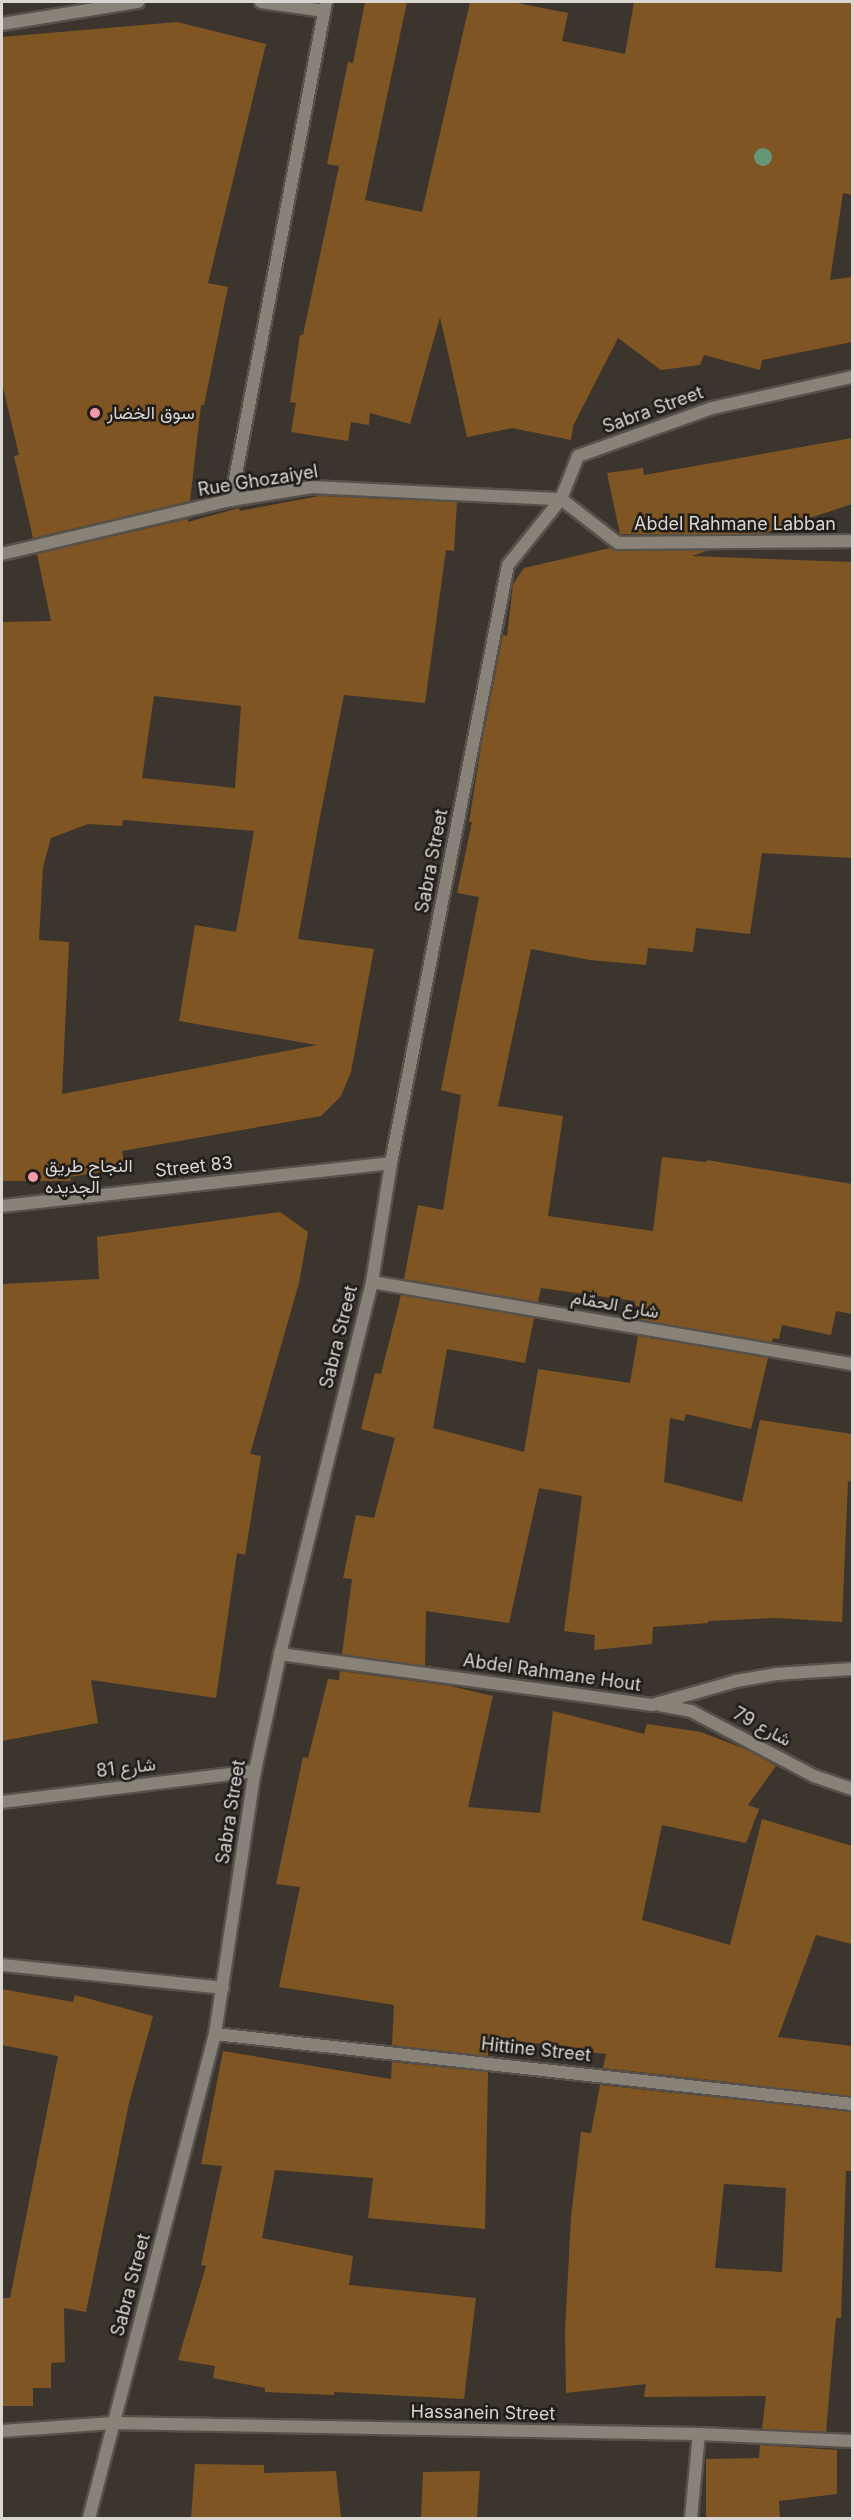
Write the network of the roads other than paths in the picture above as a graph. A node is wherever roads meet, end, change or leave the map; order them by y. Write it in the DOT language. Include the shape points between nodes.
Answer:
graph roads {
  1 [pos="138,2"];
  2 [pos="261,2"];
  3 [pos="325,6"];
  4 [pos="2,24"];
  5 [pos="852,377"];
  6 [pos="561,499"];
  7 [pos="231,500"];
  8 [pos="852,541"];
  9 [pos="2,554"];
  10 [pos="391,1163"];
  11 [pos="2,1206"];
  12 [pos="372,1282"];
  13 [pos="852,1364"];
  14 [pos="280,1654"];
  15 [pos="852,1669"];
  16 [pos="652,1705"];
  17 [pos="255,1771"];
  18 [pos="852,1789"];
  19 [pos="2,1802"];
  20 [pos="2,1965"];
  21 [pos="223,1988"];
  22 [pos="215,2034"];
  23 [pos="852,2104"];
  24 [pos="114,2423"];
  25 [pos="2,2431"];
  26 [pos="699,2434"];
  27 [pos="852,2441"];
  28 [pos="89,2518"];
  29 [pos="691,2518"];
  1 -- 4 [label="street"];
  2 -- 3 [label="street"];
  3 -- 7 [label="street"];
  5 -- 6 [label="street, Sabra Street" via="712,408 579,456"];
  6 -- 7 [label="street, Rue Ghozaiyel" via="312,487"];
  6 -- 8 [label="street, Abdel Rahmane Labban" via="618,543"];
  6 -- 10 [label="street, Sabra Street" via="508,565"];
  7 -- 9 [label="street, Rue Ghozaiyel"];
  10 -- 11 [label="street, Street 83"];
  10 -- 12 [label="street, Sabra Street"];
  12 -- 13 [label="street, شارع الحمّام"];
  12 -- 14 [label="street, Sabra Street"];
  14 -- 16 [label="street, Abdel Rahmane Hout"];
  14 -- 17 [label="street, Sabra Street"];
  15 -- 16 [label="street, Abdel Rahmane Hout" via="736,1681"];
  16 -- 18 [label="street, شارع 79" via="691,1711 814,1776"];
  17 -- 19 [label="street, شارع 81"];
  17 -- 21 [label="street, Sabra Street"];
  20 -- 21 [label="street"];
  21 -- 22 [label="street, Sabra Street"];
  22 -- 23 [label="street, Hittine Street"];
  22 -- 24 [label="street, Sabra Street"];
  24 -- 25 [label="street, Hassanein Street"];
  24 -- 26 [label="street, Hassanein Street"];
  24 -- 28 [label="street, Sabra Street"];
  26 -- 27 [label="street, Hassanein Street"];
  26 -- 29 [label="street"];
}
